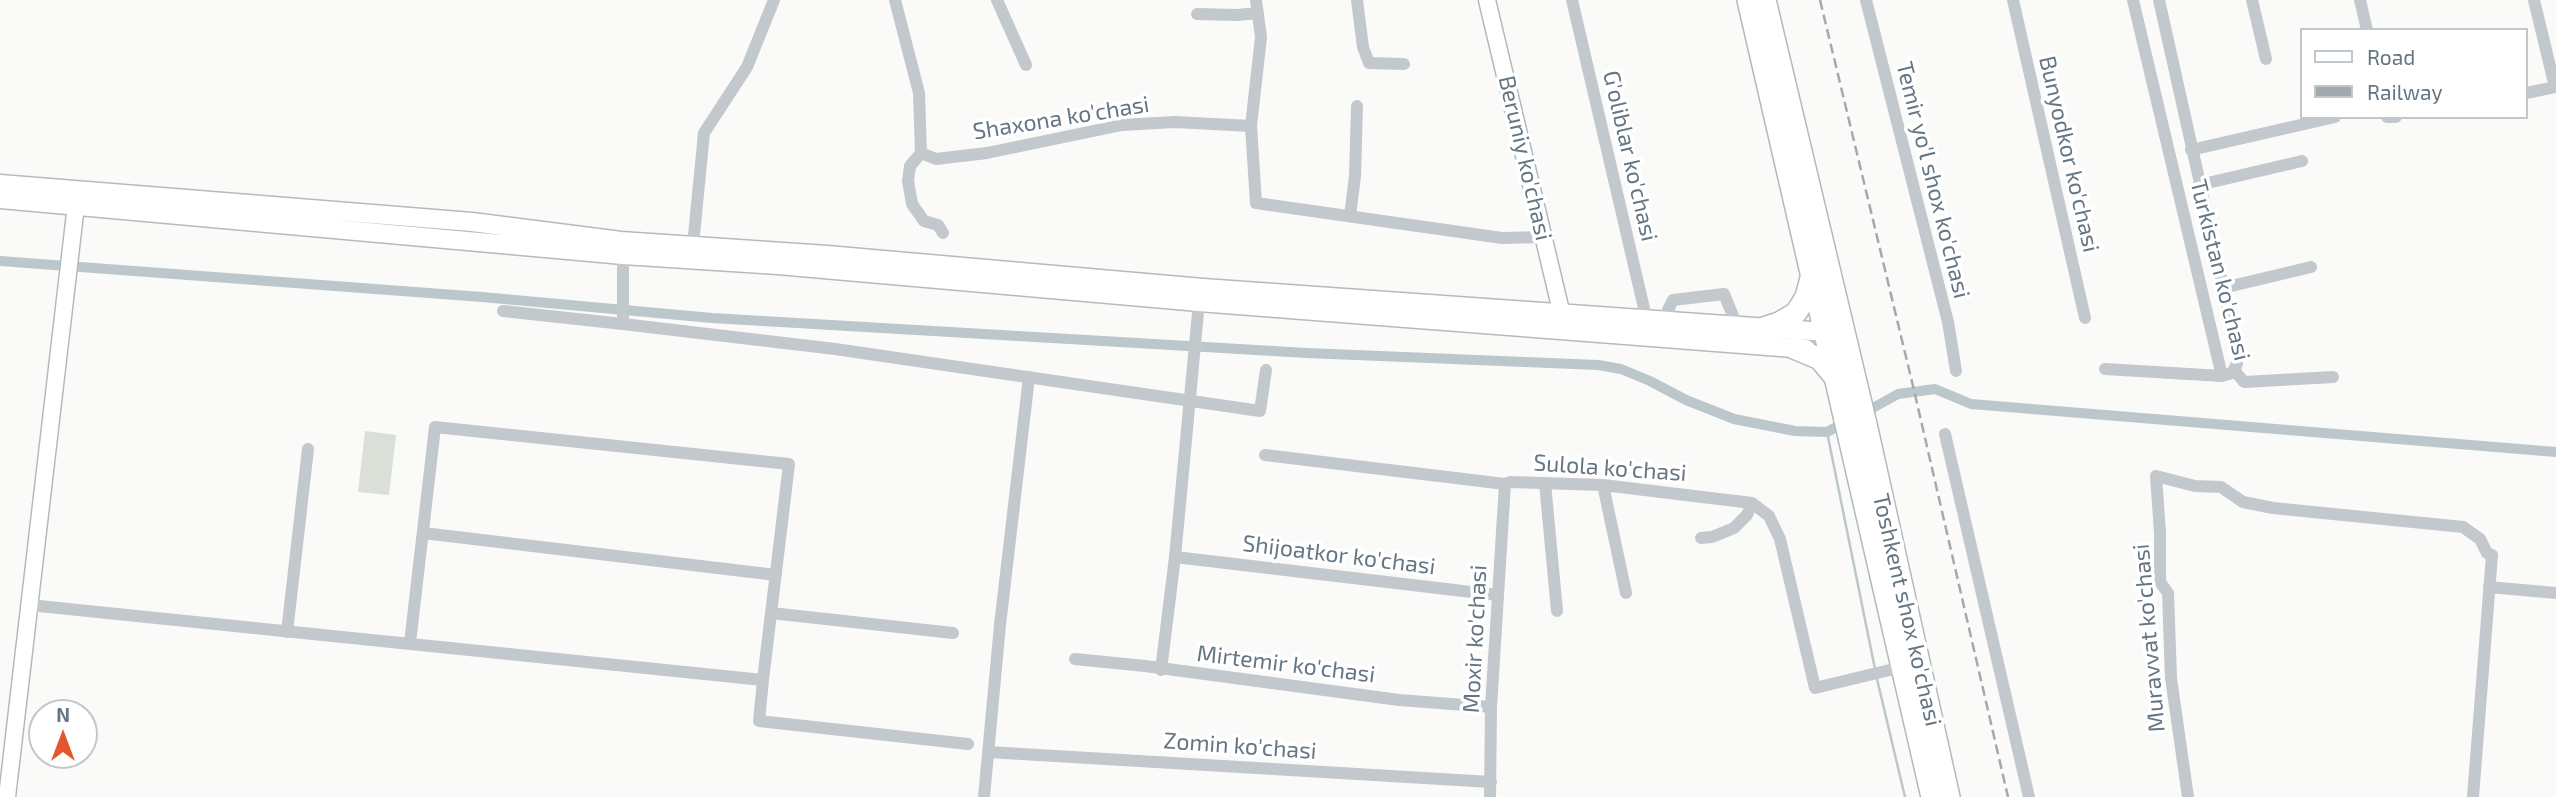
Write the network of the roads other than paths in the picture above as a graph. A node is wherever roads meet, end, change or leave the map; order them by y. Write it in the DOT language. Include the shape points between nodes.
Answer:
graph roads {
  1 [pos="774,0"];
  2 [pos="895,0"];
  3 [pos="997,0"];
  4 [pos="1357,0"];
  5 [pos="1487,0"];
  6 [pos="1572,0"];
  7 [pos="1748,0"];
  8 [pos="1765,0"];
  9 [pos="1866,0"];
  10 [pos="2013,0"];
  11 [pos="2133,0"];
  12 [pos="2159,0"];
  13 [pos="2252,0"];
  14 [pos="2360,0"];
  15 [pos="2534,0"];
  16 [pos="1257,7"];
  17 [pos="1198,14"];
  18 [pos="2367,28"];
  19 [pos="2266,59"];
  20 [pos="1404,64"];
  21 [pos="1026,65"];
  22 [pos="2556,87"];
  23 [pos="2528,93"];
  24 [pos="1356,106"];
  25 [pos="2326,119"];
  26 [pos="1251,127"];
  27 [pos="2191,150"];
  28 [pos="921,153"];
  29 [pos="2302,161"];
  30 [pos="0,184"];
  31 [pos="2199,185"];
  32 [pos="0,198"];
  33 [pos="76,205"];
  34 [pos="205,209"];
  35 [pos="1350,216"];
  36 [pos="943,233"];
  37 [pos="1544,237"];
  38 [pos="692,245"];
  39 [pos="623,255"];
  40 [pos="2311,267"];
  41 [pos="1820,273"];
  42 [pos="2223,288"];
  43 [pos="1199,302"];
  44 [pos="503,311"];
  45 [pos="1562,315"];
  46 [pos="2085,318"];
  47 [pos="623,321"];
  48 [pos="1655,322"];
  49 [pos="1738,328"];
  50 [pos="1761,329"];
  51 [pos="1833,340"];
  52 [pos="1794,348"];
  53 [pos="2105,369"];
  54 [pos="1266,370"];
  55 [pos="2234,370"];
  56 [pos="1956,371"];
  57 [pos="2222,376"];
  58 [pos="1029,377"];
  59 [pos="2333,377"];
  60 [pos="1836,381"];
  61 [pos="1191,401"];
  62 [pos="1855,419"];
  63 [pos="1945,435"];
  64 [pos="307,449"];
  65 [pos="1265,455"];
  66 [pos="1545,483"];
  67 [pos="1505,484"];
  68 [pos="1603,485"];
  69 [pos="1752,503"];
  70 [pos="423,533"];
  71 [pos="1701,538"];
  72 [pos="1175,557"];
  73 [pos="776,575"];
  74 [pos="2489,587"];
  75 [pos="1626,593"];
  76 [pos="2556,593"];
  77 [pos="1497,596"];
  78 [pos="29,605"];
  79 [pos="1557,611"];
  80 [pos="771,613"];
  81 [pos="287,632"];
  82 [pos="953,633"];
  83 [pos="410,643"];
  84 [pos="1075,659"];
  85 [pos="1161,670"];
  86 [pos="1893,670"];
  87 [pos="763,680"];
  88 [pos="1491,707"];
  89 [pos="968,744"];
  90 [pos="988,752"];
  91 [pos="5,766"];
  92 [pos="1491,782"];
  93 [pos="7,797"];
  94 [pos="984,797"];
  95 [pos="1490,797"];
  96 [pos="1932,797"];
  97 [pos="1949,797"];
  98 [pos="2029,797"];
  99 [pos="2188,797"];
  100 [pos="2473,797"];
  1 -- 38 [label="street" via="747,67 704,133"];
  2 -- 28 [label="street" via="919,93"];
  3 -- 21 [label="street"];
  4 -- 20 [label="street" via="1369,63"];
  5 -- 37 [label="street, Beruniy ko'chasi"];
  6 -- 48 [label="street, G'oliblar ko'chasi"];
  7 -- 41 [label="highway"];
  8 -- 41 [label="highway"];
  9 -- 56 [label="street, Temir yo'l shox ko'chasi" via="1948,321"];
  10 -- 46 [label="street, Bunyodkor ko'chasi"];
  11 -- 57 [label="street, Turkistan ko'chasi"];
  12 -- 27 [label="street, Turkistan ko'chasi"];
  13 -- 19 [label="street"];
  14 -- 18 [label="street"];
  15 -- 22 [label="street"];
  16 -- 17 [label="street"];
  16 -- 26 [label="street" via="1261,37"];
  22 -- 23 [label="street"];
  24 -- 35 [label="street"];
  25 -- 27 [label="street"];
  26 -- 28 [label="street, Shaxona ko'chasi" via="1175,122 1122,125 987,152 936,159"];
  26 -- 35 [label="street" via="1256,202"];
  27 -- 31 [label="street, Turkistan ko'chasi"];
  28 -- 36 [label="street" via="910,166 912,204 924,221 939,225"];
  29 -- 31 [label="street"];
  30 -- 34 [label="main road"];
  31 -- 42 [label="street, Turkistan ko'chasi"];
  32 -- 33 [label="main road"];
  33 -- 34 [label="main road"];
  33 -- 78 [label="street"];
  34 -- 38 [label="main road" via="472,216 621,241"];
  34 -- 39 [label="main road"];
  35 -- 37 [label="street" via="1502,238"];
  37 -- 45 [label="street, Beruniy ko'chasi"];
  38 -- 45 [label="main road"];
  39 -- 43 [label="main road"];
  39 -- 47 [label="street"];
  40 -- 42 [label="street"];
  41 -- 50 [label="highway" via="1796,313"];
  41 -- 51 [label="highway"];
  42 -- 55 [label="street, Turkistan ko'chasi" via="2237,349"];
  43 -- 52 [label="main road"];
  43 -- 61 [label="street"];
  44 -- 47 [label="street"];
  45 -- 48 [label="main road"];
  47 -- 58 [label="street"];
  48 -- 49 [label="main road"];
  48 -- 49 [label="street" via="1673,300 1724,294"];
  49 -- 50 [label="main road"];
  50 -- 51 [label="main road"];
  51 -- 52 [label="main road"];
  51 -- 60 [label="highway"];
  51 -- 62 [label="highway"];
  52 -- 60 [label="highway" via="1820,359"];
  53 -- 57 [label="street"];
  54 -- 61 [label="street" via="1260,411"];
  55 -- 57 [label="street, Turkistan ko'chasi"];
  55 -- 59 [label="street" via="2245,382"];
  58 -- 61 [label="street"];
  58 -- 90 [label="street"];
  60 -- 62 [label="highway"];
  61 -- 72 [label="street"];
  62 -- 86 [label="highway"];
  62 -- 97 [label="highway, Toshkent shox ko'chasi"];
  63 -- 98 [label="street"];
  64 -- 81 [label="street"];
  65 -- 67 [label="street, Sulola ko'chasi"];
  66 -- 67 [label="street, Sulola ko'chasi"];
  66 -- 68 [label="street, Sulola ko'chasi"];
  66 -- 79 [label="street"];
  67 -- 77 [label="street, Moxir ko'chasi"];
  68 -- 69 [label="street, Sulola ko'chasi"];
  68 -- 75 [label="street"];
  69 -- 71 [label="street" via="1734,528"];
  69 -- 86 [label="street" via="1769,516 1780,539 1815,688"];
  70 -- 73 [label="street"];
  70 -- 73 [label="street" via="435,427 789,464"];
  70 -- 83 [label="street"];
  72 -- 77 [label="street, Shijoatkor ko'chasi"];
  72 -- 85 [label="street"];
  73 -- 80 [label="street"];
  74 -- 76 [label="street"];
  74 -- 99 [label="street, Muravvat ko'chasi" via="2492,555 2463,527 2273,508 2243,502 2221,486 2196,486 2156,476 2160,582 2168,593 2171,678"];
  74 -- 100 [label="street"];
  77 -- 88 [label="street, Moxir ko'chasi"];
  78 -- 81 [label="street"];
  78 -- 91 [label="street"];
  80 -- 82 [label="street"];
  80 -- 87 [label="street"];
  81 -- 83 [label="street"];
  83 -- 87 [label="street"];
  84 -- 85 [label="street, Mirtemir ko'chasi"];
  85 -- 88 [label="street, Mirtemir ko'chasi"];
  86 -- 96 [label="highway"];
  87 -- 89 [label="street" via="759,721"];
  88 -- 92 [label="street, Moxir ko'chasi"];
  90 -- 92 [label="street, Zomin ko'chasi"];
  90 -- 94 [label="street"];
  91 -- 93 [label="street"];
  92 -- 95 [label="street, Moxir ko'chasi"];
}
